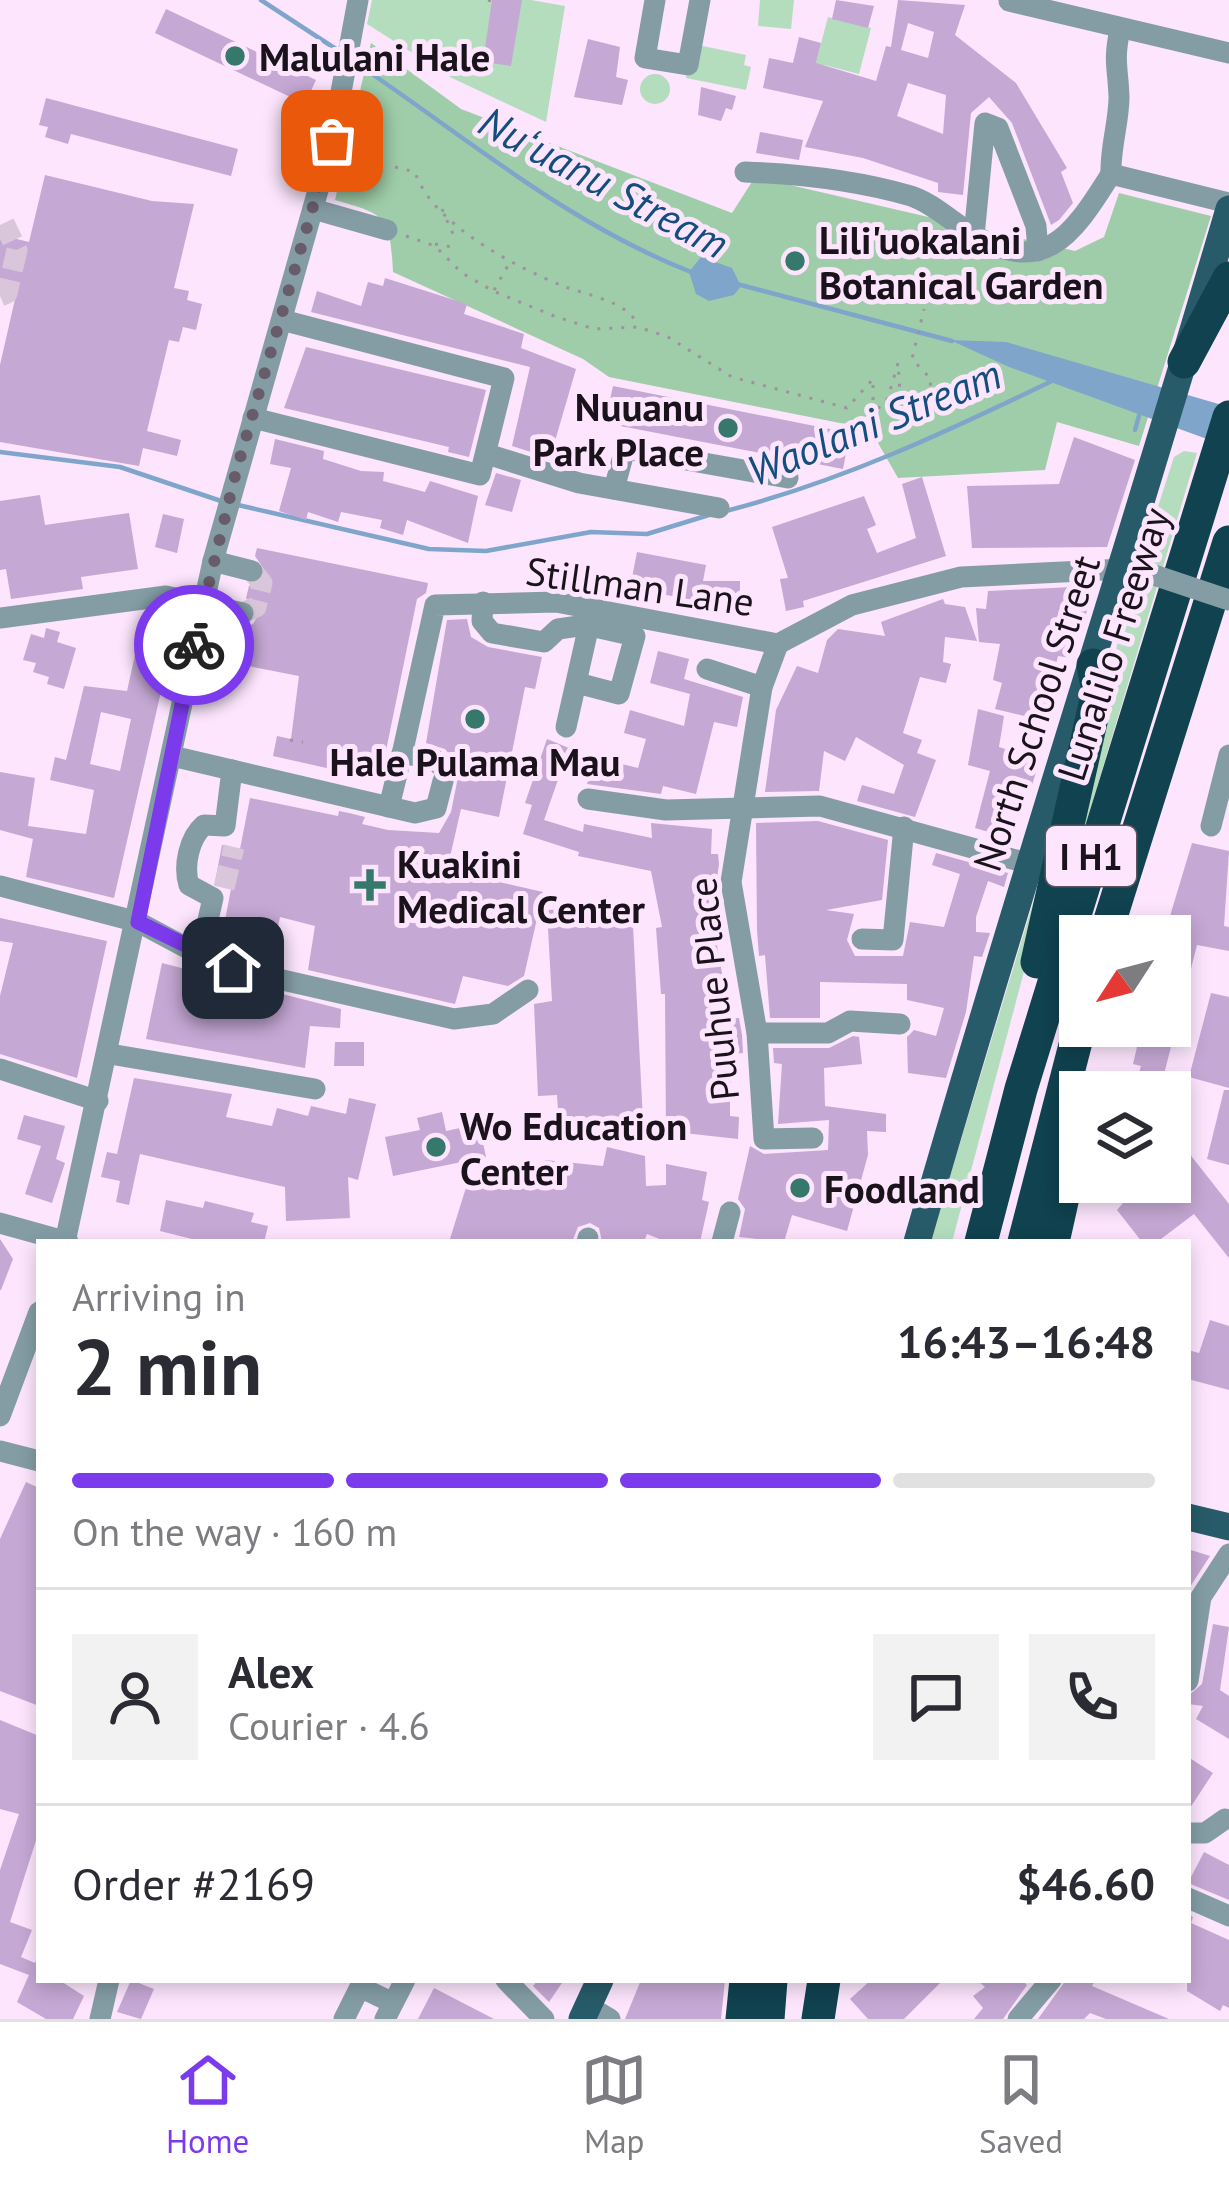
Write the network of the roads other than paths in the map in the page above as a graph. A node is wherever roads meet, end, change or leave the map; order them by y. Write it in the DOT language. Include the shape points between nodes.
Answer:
graph roads {
  1 [pos="655,0"];
  2 [pos="700,0"];
  3 [pos="1009,2"];
  4 [pos="356,7"];
  5 [pos="1120,29"];
  6 [pos="1229,52"];
  7 [pos="745,172"];
  8 [pos="1111,174"];
  9 [pos="1229,206"];
  10 [pos="313,209"];
  11 [pos="387,230"];
  12 [pos="974,236"];
  13 [pos="1037,251"];
  14 [pos="1229,278"];
  15 [pos="282,320"];
  16 [pos="1183,366"];
  17 [pos="1229,417"];
  18 [pos="254,418"];
  19 [pos="487,454"];
  20 [pos="788,478"];
  21 [pos="614,489"];
  22 [pos="719,508"];
  23 [pos="1229,542"];
  24 [pos="213,561"];
  25 [pos="1124,568"];
  26 [pos="252,571"];
  27 [pos="1229,600"];
  28 [pos="483,602"];
  29 [pos="556,602"];
  30 [pos="203,604"];
  31 [pos="243,614"];
  32 [pos="0,618"];
  33 [pos="589,625"];
  34 [pos="558,629"];
  35 [pos="778,644"];
  36 [pos="1093,665"];
  37 [pos="707,669"];
  38 [pos="577,683"];
  39 [pos="762,688"];
  40 [pos="566,727"];
  41 [pos="1167,748"];
  42 [pos="1229,755"];
  43 [pos="172,756"];
  44 [pos="400,761"];
  45 [pos="232,770"];
  46 [pos="588,799"];
  47 [pos="389,807"];
  48 [pos="740,807"];
  49 [pos="1211,826"];
  50 [pos="904,827"];
  51 [pos="1027,863"];
  52 [pos="0,886"];
  53 [pos="1112,915"];
  54 [pos="1131,915"];
  55 [pos="138,922"];
  56 [pos="862,939"];
  57 [pos="200,955"];
  58 [pos="529,990"];
  59 [pos="899,1024"];
  60 [pos="757,1033"];
  61 [pos="1075,1047"];
  62 [pos="110,1054"];
  63 [pos="0,1069"];
  64 [pos="315,1089"];
  65 [pos="98,1101"];
  66 [pos="813,1138"];
  67 [pos="1062,1203"];
  68 [pos="730,1212"];
  69 [pos="0,1223"];
  70 [pos="56,1239"];
  71 [pos="67,1239"];
  72 [pos="723,1239"];
  73 [pos="918,1239"];
  74 [pos="980,1239"];
  75 [pos="980,1239"];
  76 [pos="1025,1239"];
  77 [pos="1054,1239"];
  78 [pos="36,1320"];
  79 [pos="0,1416"];
  80 [pos="0,1450"];
  81 [pos="36,1460"];
  82 [pos="1191,1518"];
  83 [pos="1229,1527"];
  84 [pos="1229,1554"];
  85 [pos="1191,1663"];
  86 [pos="1225,1819"];
  87 [pos="1191,1833"];
  88 [pos="1191,1899"];
  89 [pos="1229,1916"];
  90 [pos="108,1983"];
  91 [pos="403,1983"];
  92 [pos="509,1983"];
  93 [pos="599,1983"];
  94 [pos="746,1983"];
  95 [pos="771,1983"];
  96 [pos="824,1983"];
  97 [pos="1048,1983"];
  98 [pos="389,2011"];
  99 [pos="593,2015"];
  100 [pos="100,2019"];
  101 [pos="344,2019"];
  102 [pos="544,2019"];
  103 [pos="742,2019"];
  104 [pos="768,2019"];
  105 [pos="818,2019"];
  106 [pos="1018,2019"];
  1 -- 2 [label="street" via="645,58 688,65"];
  3 -- 5 [label="street"];
  4 -- 10 [label="street"];
  5 -- 6 [label="street"];
  5 -- 8 [label="street"];
  7 -- 12 [label="street" via="812,174 916,197"];
  8 -- 9 [label="street"];
  8 -- 13 [label="street" via="1076,231"];
  9 -- 16 [label="main road, North School Street"];
  10 -- 11 [label="street"];
  10 -- 15 [label="street"];
  12 -- 13 [label="street" via="1000,251"];
  12 -- 13 [label="street" via="985,123 998,128 1036,226"];
  14 -- 16 [label="highway"];
  15 -- 18 [label="street"];
  15 -- 19 [label="street" via="504,378"];
  16 -- 25 [label="main road, North School Street"];
  17 -- 74 [label="highway, Lunalilo Freeway / I H1"];
  18 -- 19 [label="street" via="480,475"];
  18 -- 24 [label="street"];
  19 -- 21 [label="street"];
  20 -- 21 [label="street" via="625,449"];
  21 -- 22 [label="street"];
  23 -- 41 [label="highway, Lunalilo Freeway / I H1"];
  24 -- 26 [label="street"];
  24 -- 30 [label="street"];
  25 -- 27 [label="street, Stillman Lane, bridge"];
  25 -- 35 [label="street, Stillman Lane" via="961,577 852,605"];
  25 -- 36 [label="main road, North School Street"];
  28 -- 29 [label="street, Stillman Lane"];
  28 -- 34 [label="street" via="482,621 492,633 544,642"];
  28 -- 44 [label="street, Stillman Lane" via="435,604"];
  29 -- 34 [label="street"];
  29 -- 35 [label="street, Stillman Lane"];
  30 -- 31 [label="street"];
  30 -- 32 [label="street" via="166,596"];
  30 -- 43 [label="street"];
  33 -- 34 [label="street"];
  33 -- 38 [label="street"];
  33 -- 38 [label="street" via="635,636 619,694"];
  35 -- 39 [label="street, Puuhue Place"];
  36 -- 51 [label="main road, North School Street"];
  36 -- 75 [label="highway" via="1098,691"];
  37 -- 39 [label="street"];
  38 -- 40 [label="street"];
  39 -- 48 [label="street, Puuhue Place"];
  41 -- 53 [label="highway, Lunalilo Freeway / I H1"];
  41 -- 54 [label="highway" via="1159,826"];
  42 -- 49 [label="street"];
  43 -- 45 [label="street"];
  43 -- 55 [label="street"];
  44 -- 47 [label="street, Stillman Lane"];
  44 -- 47 [label="street" via="435,760 444,775 436,808"];
  45 -- 47 [label="street"];
  45 -- 57 [label="street" via="229,837 204,825 186,874 189,885 219,893"];
  46 -- 48 [label="street" via="666,810"];
  48 -- 50 [label="street" via="820,806"];
  48 -- 60 [label="street, Puuhue Place" via="731,882"];
  50 -- 51 [label="street"];
  50 -- 56 [label="street" via="893,940"];
  51 -- 73 [label="main road, North School Street"];
  52 -- 55 [label="street"];
  55 -- 57 [label="street"];
  55 -- 62 [label="street"];
  57 -- 58 [label="street" via="454,1019 493,1014"];
  59 -- 60 [label="street" via="850,1021 828,1034"];
  60 -- 66 [label="street, Puuhue Place" via="764,1139"];
  61 -- 76 [label="highway"];
  62 -- 64 [label="street"];
  62 -- 65 [label="street"];
  63 -- 65 [label="street"];
  65 -- 71 [label="street"];
  67 -- 77 [label="highway"];
  68 -- 72 [label="street"];
  69 -- 70 [label="street"];
  78 -- 79 [label="street"];
  80 -- 81 [label="street"];
  82 -- 83 [label="main road"];
  84 -- 85 [label="street" via="1202,1597"];
  86 -- 87 [label="street" via="1205,1834"];
  88 -- 89 [label="street"];
  90 -- 100 [label="street"];
  91 -- 98 [label="street"];
  92 -- 102 [label="street"];
  93 -- 99 [label="main road"];
  94 -- 103 [label="highway"];
  95 -- 104 [label="highway"];
  96 -- 105 [label="highway"];
  97 -- 106 [label="street"];
  98 -- 101 [label="street" via="360,1987"];
}
